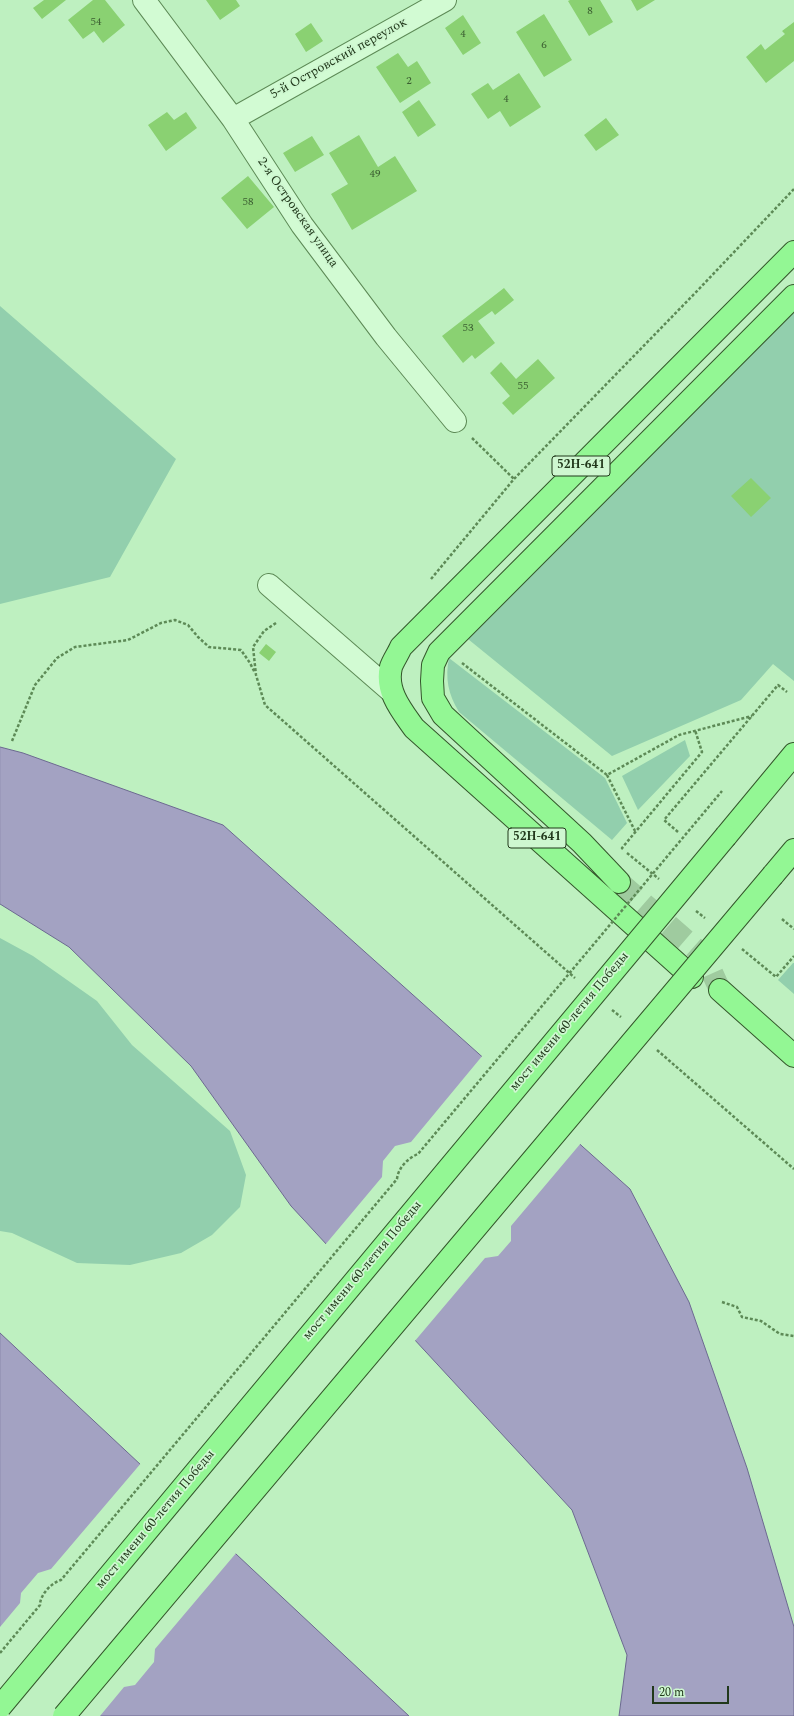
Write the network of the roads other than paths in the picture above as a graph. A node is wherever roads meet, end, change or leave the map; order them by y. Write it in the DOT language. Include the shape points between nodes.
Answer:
graph roads {
  1 [pos="144,0"];
  2 [pos="445,0"];
  3 [pos="233,118"];
  4 [pos="794,252"];
  5 [pos="794,296"];
  6 [pos="455,421"];
  7 [pos="269,585"];
  8 [pos="391,691"];
  9 [pos="794,754"];
  10 [pos="794,850"];
  11 [pos="619,882"];
  12 [pos="692,977"];
  13 [pos="720,990"];
  14 [pos="794,1056"];
  15 [pos="0,1707"];
  16 [pos="64,1716"];
  1 -- 3 [label="street, 2-я Островская улица"];
  2 -- 3 [label="street, 5-й Островский переулок"];
  3 -- 6 [label="street, 2-я Островская улица" via="302,225 386,337"];
  4 -- 8 [label="main road, 52Н-641" via="401,647 391,668"];
  5 -- 11 [label="main road, 52Н-641" via="439,652 433,665 433,698 443,715 582,843"];
  7 -- 8 [label="street, 52Н-641"];
  8 -- 12 [label="main road, 52Н-641" via="414,728"];
  9 -- 15 [label="main road, мост имени 60-летия Победы, bridge"];
  10 -- 16 [label="main road, bridge"];
  13 -- 14 [label="main road"];
}
